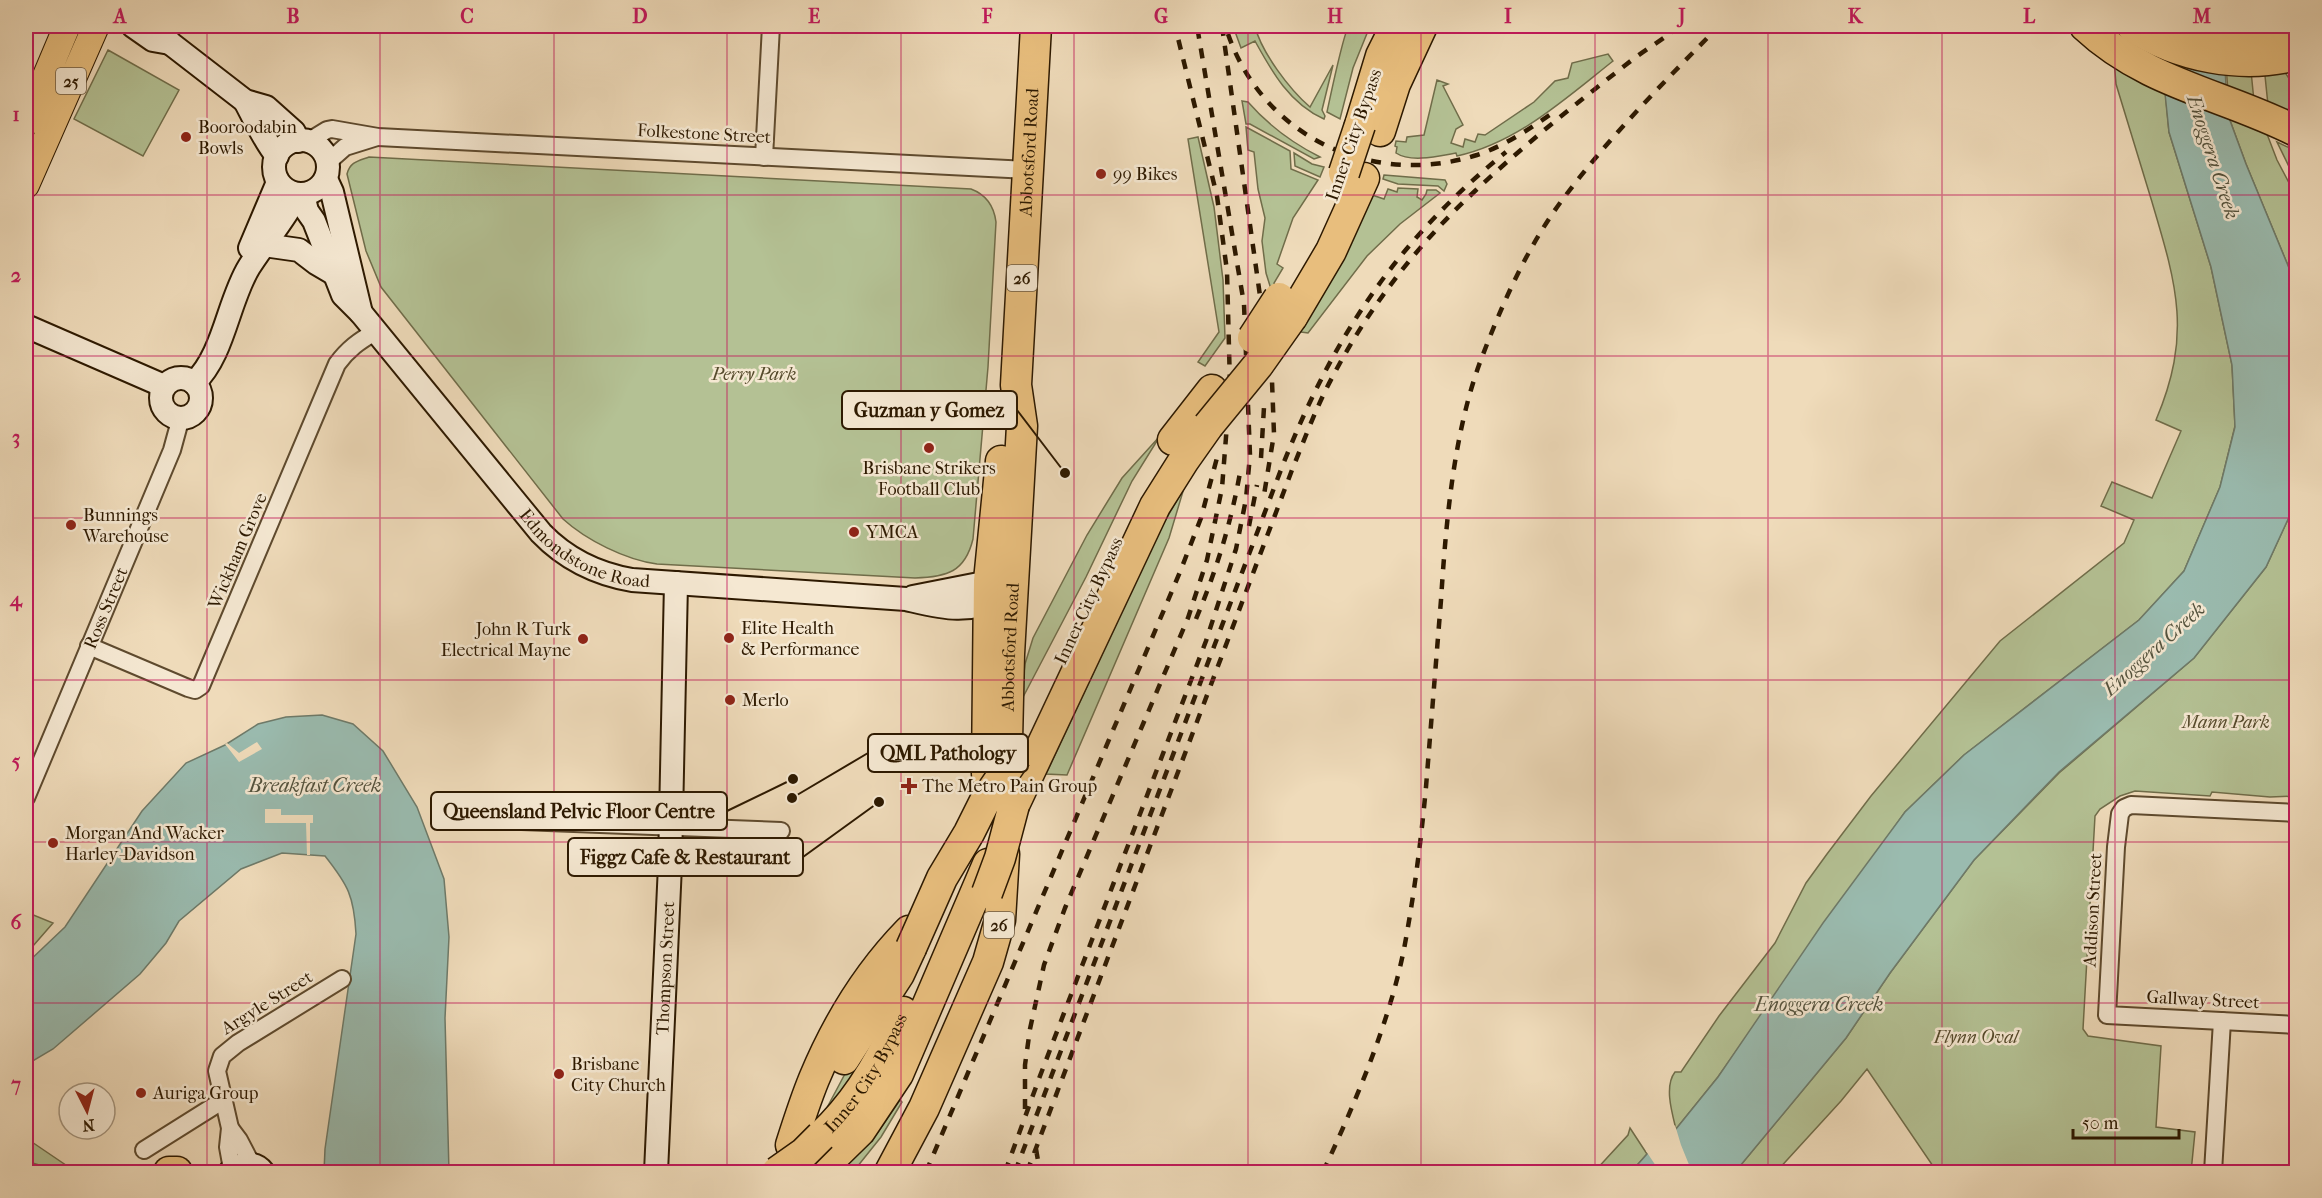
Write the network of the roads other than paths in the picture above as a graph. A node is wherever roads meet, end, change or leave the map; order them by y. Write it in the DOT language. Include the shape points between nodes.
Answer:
graph roads {
  1 [pos="67,26"];
  2 [pos="96,26"];
  3 [pos="133,26"];
  4 [pos="771,26"];
  5 [pos="1036,26"];
  6 [pos="1396,26"];
  7 [pos="1422,26"];
  8 [pos="2085,26"];
  9 [pos="2132,26"];
  10 [pos="2180,26"];
  11 [pos="2284,26"];
  12 [pos="2296,33"];
  13 [pos="164,34"];
  14 [pos="2296,48"];
  15 [pos="2296,55"];
  16 [pos="245,101"];
  17 [pos="1370,128"];
  18 [pos="2296,130"];
  19 [pos="33,131"];
  20 [pos="378,137"];
  21 [pos="303,141"];
  22 [pos="277,156"];
  23 [pos="764,157"];
  24 [pos="1029,170"];
  25 [pos="327,171"];
  26 [pos="278,182"];
  27 [pos="26,185"];
  28 [pos="301,194"];
  29 [pos="264,245"];
  30 [pos="249,268"];
  31 [pos="333,273"];
  32 [pos="1286,308"];
  33 [pos="362,313"];
  34 [pos="26,326"];
  35 [pos="375,332"];
  36 [pos="194,383"];
  37 [pos="164,386"];
  38 [pos="181,417"];
  39 [pos="676,583"];
  40 [pos="1001,586"];
  41 [pos="89,646"];
  42 [pos="1018,752"];
  43 [pos="987,774"];
  44 [pos="26,798"];
  45 [pos="2296,813"];
  46 [pos="443,818"];
  47 [pos="671,827"];
  48 [pos="782,831"];
  49 [pos="987,879"];
  50 [pos="910,940"];
  51 [pos="342,979"];
  52 [pos="2107,1015"];
  53 [pos="2222,1021"];
  54 [pos="2296,1025"];
  55 [pos="222,1101"];
  56 [pos="819,1129"];
  57 [pos="791,1145"];
  58 [pos="144,1150"];
  59 [pos="244,1170"];
  60 [pos="169,1173"];
  61 [pos="177,1173"];
  62 [pos="656,1173"];
  63 [pos="777,1173"];
  64 [pos="818,1173"];
  65 [pos="869,1173"];
  66 [pos="890,1173"];
  67 [pos="2213,1173"];
  1 -- 19 [label="main road, 25"];
  2 -- 19 [label="main road, 25"];
  3 -- 13 [label="street" via="153,40"];
  4 -- 23 [label="street"];
  5 -- 24 [label="highway, Abbotsford Road / 26"];
  6 -- 17 [label="highway, Inner City Bypass" via="1381,56"];
  7 -- 17 [label="highway, Inner City Bypass"];
  8 -- 18 [label="highway" via="2113,50 2150,71"];
  9 -- 15 [label="highway" via="2168,45 2201,56 2250,61"];
  10 -- 12 [label="highway" via="2234,38"];
  11 -- 14 [label="highway"];
  13 -- 16 [label="street"];
  16 -- 21 [label="street" via="266,107"];
  16 -- 22 [label="street"];
  17 -- 32 [label="highway, Inner City Bypass, bridge" via="1354,176 1295,275"];
  19 -- 27 [label="main road, 25"];
  20 -- 21 [label="street, Folkestone Street" via="332,129"];
  20 -- 23 [label="street, Folkestone Street"];
  20 -- 25 [label="street, Folkestone Street" via="345,147"];
  21 -- 22 [label="street" via="289,143"];
  21 -- 25 [label="street" via="321,149"];
  22 -- 26 [label="street"];
  23 -- 24 [label="street, Folkestone Street"];
  24 -- 40 [label="highway, Abbotsford Road / 26" via="1016,385 1005,424 993,528"];
  25 -- 28 [label="street" via="316,190"];
  25 -- 33 [label="street, Edmondstone Road"];
  26 -- 28 [label="street" via="290,192"];
  26 -- 30 [label="street" via="250,249"];
  28 -- 29 [label="street"];
  28 -- 31 [label="street, Edmondstone Road"];
  29 -- 30 [label="street"];
  29 -- 31 [label="street" via="299,250"];
  30 -- 36 [label="street" via="210,362"];
  31 -- 33 [label="street, Edmondstone Road" via="343,295"];
  32 -- 42 [label="highway, Inner City Bypass, bridge" via="1212,390 1153,471"];
  32 -- 49 [label="highway, Inner City Bypass, bridge" via="1258,365 1208,426 1155,506 1017,798 1000,858"];
  33 -- 35 [label="street, Edmondstone Road"];
  34 -- 37 [label="street"];
  35 -- 39 [label="street, Edmondstone Road" via="553,545 603,574"];
  35 -- 41 [label="street, Wickham Grove" via="357,341 338,364 201,686 195,690 188,688"];
  36 -- 37 [label="street" via="175,379"];
  36 -- 38 [label="street" via="200,402 194,413"];
  37 -- 38 [label="street" via="161,398 165,409"];
  38 -- 41 [label="street, Ross Street" via="172,450"];
  39 -- 40 [label="street, Edmondstone Road" via="906,599 956,608 973,608"];
  39 -- 47 [label="street, Thompson Street"];
  40 -- 43 [label="highway, Abbotsford Road / 26"];
  40 -- 66 [label="highway, Abbotsford Road / 26" via="1003,896 996,940 924,1108"];
  41 -- 44 [label="street, Ross Street"];
  42 -- 50 [label="highway, bridge" via="985,801"];
  42 -- 56 [label="highway, Inner City Bypass, bridge" via="882,1057 856,1097"];
  45 -- 52 [label="street, Addison Street" via="2131,805 2124,808 2116,847"];
  46 -- 47 [label="street"];
  47 -- 48 [label="street"];
  47 -- 62 [label="street, Thompson Street"];
  49 -- 64 [label="highway, Inner City Bypass" via="898,1074 860,1131"];
  49 -- 65 [label="highway" via="951,1001 893,1133"];
  50 -- 56 [label="highway" via="898,975 835,1076"];
  50 -- 57 [label="highway" via="889,953 834,1037 813,1080"];
  51 -- 55 [label="street, Argyle Street" via="222,1056 217,1071"];
  52 -- 53 [label="street, Gallway Street"];
  53 -- 54 [label="street, Gallway Street"];
  53 -- 67 [label="street"];
  55 -- 58 [label="street"];
  55 -- 59 [label="street, Argyle Street" via="230,1128 228,1147"];
  56 -- 63 [label="highway, Inner City Bypass, bridge" via="804,1153"];
  60 -- 61 [label="highway"];
}
